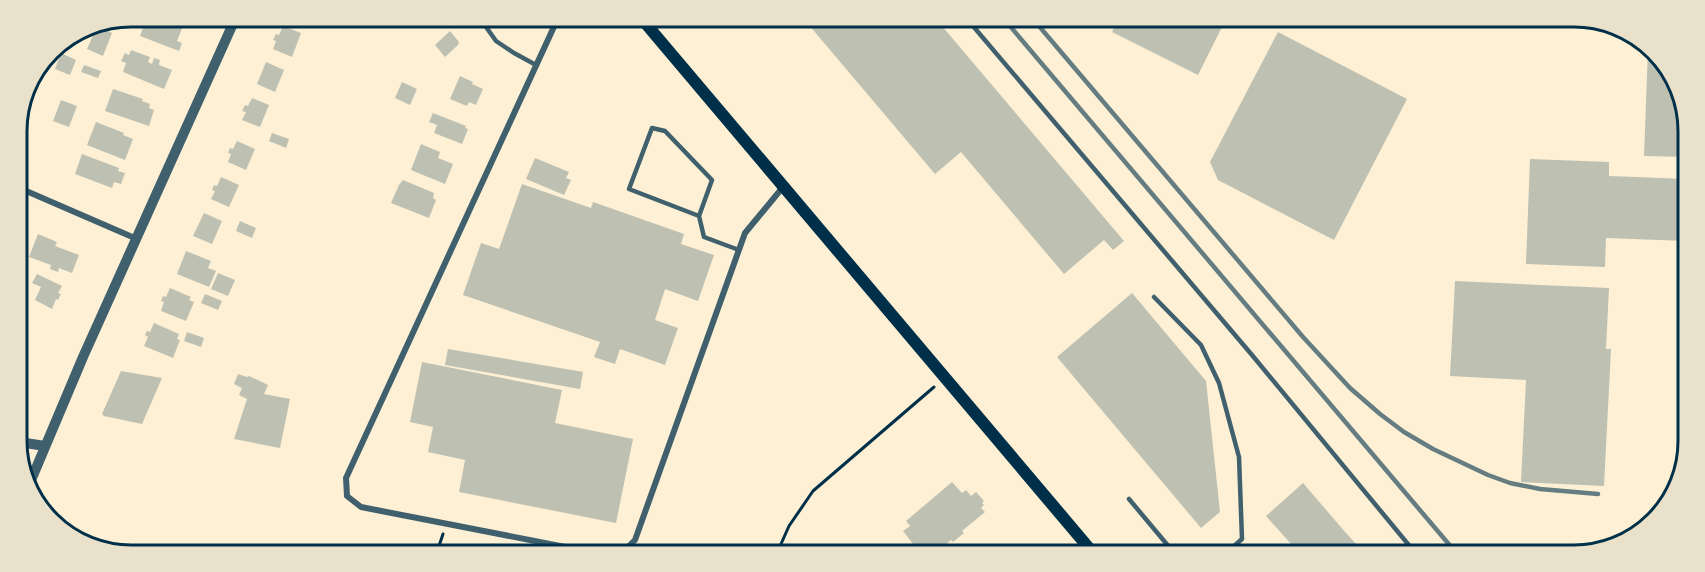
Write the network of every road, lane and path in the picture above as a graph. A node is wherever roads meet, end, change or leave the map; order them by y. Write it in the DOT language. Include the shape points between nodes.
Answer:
graph roads {
  1 [pos="232,27"];
  2 [pos="486,27"];
  3 [pos="554,27"];
  4 [pos="649,27"];
  5 [pos="974,27"];
  6 [pos="536,65"];
  7 [pos="783,187"];
  8 [pos="27,191"];
  9 [pos="699,216"];
  10 [pos="137,239"];
  11 [pos="739,250"];
  12 [pos="1154,297"];
  13 [pos="944,379"];
  14 [pos="27,443"];
  15 [pos="45,446"];
  16 [pos="33,476"];
  17 [pos="1129,500"];
  18 [pos="447,524"];
  19 [pos="440,545"];
  20 [pos="555,545"];
  21 [pos="630,545"];
  22 [pos="781,545"];
  23 [pos="1086,545"];
  24 [pos="1167,545"];
  25 [pos="1235,545"];
  26 [pos="1409,545"];
  1 -- 10 [label="street"];
  2 -- 6 [label="lane" via="496,41"];
  3 -- 6 [label="street"];
  4 -- 7 [label="main road"];
  5 -- 26 [label="lane"];
  6 -- 18 [label="street" via="346,478 347,496 361,507"];
  7 -- 11 [label="street" via="746,233"];
  7 -- 13 [label="main road"];
  8 -- 10 [label="street"];
  9 -- 9 [label="lane" via="629,189 652,128 665,131 712,180"];
  9 -- 11 [label="lane" via="704,237"];
  10 -- 15 [label="street"];
  11 -- 21 [label="street"];
  12 -- 25 [label="lane" via="1201,345 1219,382 1239,457 1242,539"];
  13 -- 22 [label="path" via="813,491"];
  13 -- 23 [label="main road"];
  14 -- 15 [label="street"];
  15 -- 16 [label="street"];
  17 -- 24 [label="lane"];
  18 -- 19 [label="path"];
  18 -- 20 [label="street"];
}
